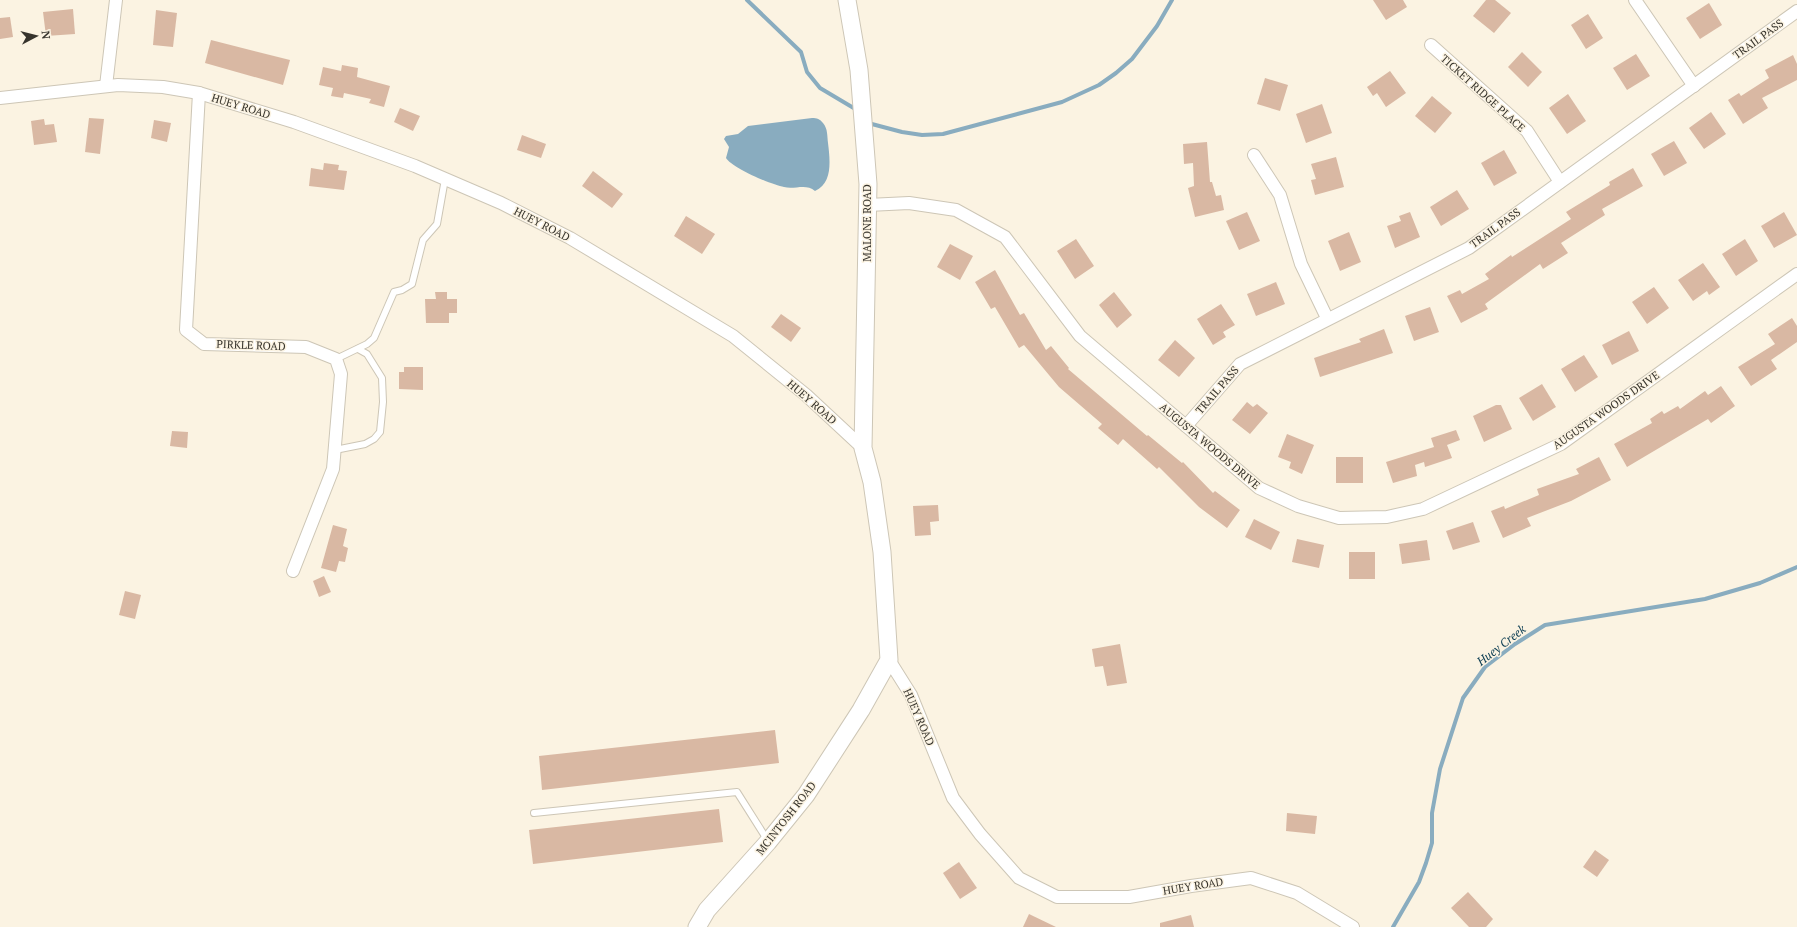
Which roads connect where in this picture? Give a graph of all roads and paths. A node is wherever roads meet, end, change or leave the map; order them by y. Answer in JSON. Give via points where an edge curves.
{"nodes":[{"id":1,"x":116,"y":0,"type":"edge"},
{"id":2,"x":847,"y":0,"type":"edge"},
{"id":3,"x":1635,"y":0,"type":"edge"},
{"id":4,"x":1797,"y":11,"type":"edge"},
{"id":5,"x":1431,"y":45,"type":"dead end"},
{"id":6,"x":106,"y":86,"type":"junction"},
{"id":7,"x":1694,"y":86,"type":"junction"},
{"id":8,"x":199,"y":92,"type":"junction"},
{"id":9,"x":0,"y":98,"type":"edge"},
{"id":10,"x":1254,"y":155,"type":"dead end"},
{"id":11,"x":445,"y":179,"type":"junction"},
{"id":12,"x":1560,"y":182,"type":"junction"},
{"id":13,"x":868,"y":205,"type":"junction"},
{"id":14,"x":1797,"y":274,"type":"edge"},
{"id":15,"x":1327,"y":318,"type":"junction"},
{"id":16,"x":358,"y":349,"type":"junction"},
{"id":17,"x":336,"y":359,"type":"junction"},
{"id":18,"x":1186,"y":426,"type":"junction"},
{"id":19,"x":863,"y":448,"type":"junction"},
{"id":20,"x":335,"y":450,"type":"junction"},
{"id":21,"x":293,"y":571,"type":"dead end"},
{"id":22,"x":889,"y":660,"type":"junction"},
{"id":23,"x":534,"y":813,"type":"dead end"},
{"id":24,"x":768,"y":842,"type":"junction"},
{"id":25,"x":698,"y":927,"type":"edge"},
{"id":26,"x":1353,"y":927,"type":"edge"}],
"edges":[{"from":1,"to":6,"type":"street"},
{"from":2,"to":13,"type":"street","name":"MALONE ROAD","via":[[859,70]]},
{"from":3,"to":7,"type":"street"},
{"from":4,"to":7,"type":"street","name":"TRAIL PASS"},
{"from":5,"to":12,"type":"street","name":"TICKET RIDGE PLACE","via":[[1527,131]]},
{"from":6,"to":8,"type":"street","name":"HUEY ROAD","via":[[163,87]]},
{"from":6,"to":9,"type":"street","name":"HUEY ROAD"},
{"from":7,"to":12,"type":"street","name":"TRAIL PASS"},
{"from":8,"to":11,"type":"street","name":"HUEY ROAD","via":[[294,122]]},
{"from":8,"to":17,"type":"street","name":"PIRKLE ROAD","via":[[186,330],[204,344],[306,347]]},
{"from":10,"to":15,"type":"street","via":[[1280,195],[1301,264]]},
{"from":11,"to":16,"type":"lane","via":[[437,224],[423,240],[412,284],[394,292],[374,338]]},
{"from":11,"to":19,"type":"street","name":"HUEY ROAD","via":[[501,203],[570,238],[733,336],[806,395]]},
{"from":12,"to":15,"type":"street","name":"TRAIL PASS","via":[[1469,248]]},
{"from":13,"to":18,"type":"street","name":"AUGUSTA WOODS DRIVE","via":[[909,203],[956,210],[1006,237],[1080,336]]},
{"from":13,"to":19,"type":"street","name":"MALONE ROAD"},
{"from":14,"to":18,"type":"street","name":"AUGUSTA WOODS DRIVE","via":[[1561,444],[1424,509],[1387,517],[1339,518],[1298,506],[1259,488]]},
{"from":15,"to":18,"type":"street","name":"TRAIL PASS","via":[[1240,364]]},
{"from":16,"to":17,"type":"lane"},
{"from":16,"to":20,"type":"lane","via":[[367,354],[382,378],[384,402],[380,432],[365,444]]},
{"from":17,"to":20,"type":"street","via":[[341,374]]},
{"from":19,"to":22,"type":"street","name":"HUEY ROAD","via":[[872,482],[882,552]]},
{"from":20,"to":21,"type":"street","via":[[333,469]]},
{"from":22,"to":24,"type":"street","name":"MCINTOSH ROAD","via":[[861,710],[806,795]]},
{"from":22,"to":26,"type":"street","name":"HUEY ROAD","via":[[911,695],[953,798],[980,834],[1019,878],[1057,897],[1129,897],[1251,878],[1297,893]]},
{"from":23,"to":24,"type":"lane","via":[[737,792]]},
{"from":24,"to":25,"type":"street","name":"MCINTOSH ROAD","via":[[707,910]]}]}
